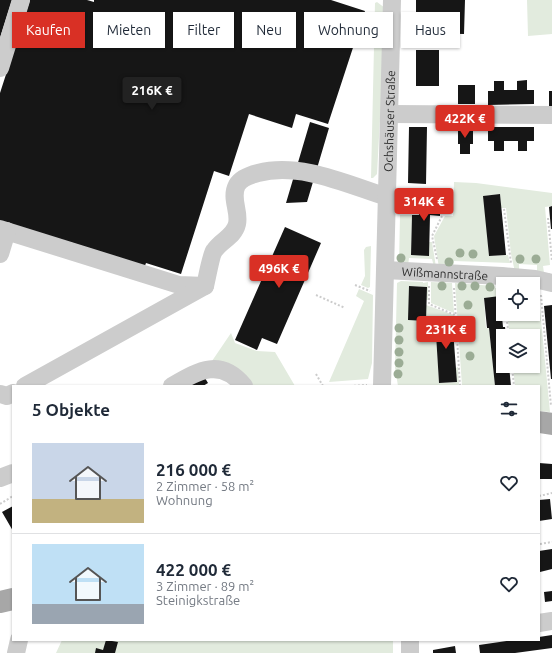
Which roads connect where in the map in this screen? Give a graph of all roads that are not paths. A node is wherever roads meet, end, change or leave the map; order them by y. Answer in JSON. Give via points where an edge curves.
{"nodes":[{"id":1,"x":22,"y":0,"type":"edge"},
{"id":2,"x":389,"y":1,"type":"edge"},
{"id":3,"x":0,"y":68,"type":"edge"},
{"id":4,"x":390,"y":114,"type":"junction"},
{"id":5,"x":552,"y":116,"type":"edge"},
{"id":6,"x":387,"y":197,"type":"junction"},
{"id":7,"x":3,"y":230,"type":"edge"},
{"id":8,"x":0,"y":254,"type":"edge"},
{"id":9,"x":385,"y":270,"type":"junction"},
{"id":10,"x":547,"y":282,"type":"edge"},
{"id":11,"x":205,"y":286,"type":"junction"},
{"id":12,"x":27,"y":385,"type":"edge"},
{"id":13,"x":174,"y":385,"type":"edge"},
{"id":14,"x":243,"y":385,"type":"edge"},
{"id":15,"x":382,"y":385,"type":"edge"},
{"id":16,"x":0,"y":394,"type":"edge"},
{"id":17,"x":12,"y":394,"type":"edge"},
{"id":18,"x":540,"y":422,"type":"edge"},
{"id":19,"x":552,"y":424,"type":"edge"},
{"id":20,"x":12,"y":473,"type":"edge"},
{"id":21,"x":0,"y":478,"type":"edge"},
{"id":22,"x":12,"y":599,"type":"edge"},
{"id":23,"x":0,"y":602,"type":"edge"},
{"id":24,"x":552,"y":621,"type":"edge"},
{"id":25,"x":540,"y":623,"type":"edge"},
{"id":26,"x":19,"y":641,"type":"edge"},
{"id":27,"x":410,"y":641,"type":"edge"},
{"id":28,"x":16,"y":653,"type":"edge"},
{"id":29,"x":410,"y":653,"type":"edge"}],
"edges":[{"from":1,"to":3,"type":"street"},
{"from":2,"to":4,"type":"street","name":"Ochshäuser Straße"},
{"from":4,"to":5,"type":"street"},
{"from":4,"to":6,"type":"street","name":"Ochshäuser Straße"},
{"from":6,"to":9,"type":"street","name":"Ochshäuser Straße"},
{"from":6,"to":11,"type":"street","via":[[317,175],[280,169],[249,175],[238,184],[234,196],[237,223],[231,236],[212,252]]},
{"from":7,"to":8,"type":"street"},
{"from":7,"to":11,"type":"street","via":[[179,285]]},
{"from":9,"to":10,"type":"street","name":"Wißmannstraße","via":[[440,272]]},
{"from":9,"to":15,"type":"street","name":"Ochshäuser Straße"},
{"from":11,"to":12,"type":"street"},
{"from":13,"to":14,"type":"street","via":[[199,370],[211,368],[227,372]]},
{"from":16,"to":17,"type":"street","via":[[7,396]]},
{"from":18,"to":19,"type":"main road"},
{"from":20,"to":21,"type":"street"},
{"from":22,"to":23,"type":"main road"},
{"from":24,"to":25,"type":"street"},
{"from":26,"to":28,"type":"street"},
{"from":27,"to":29,"type":"street"}]}
